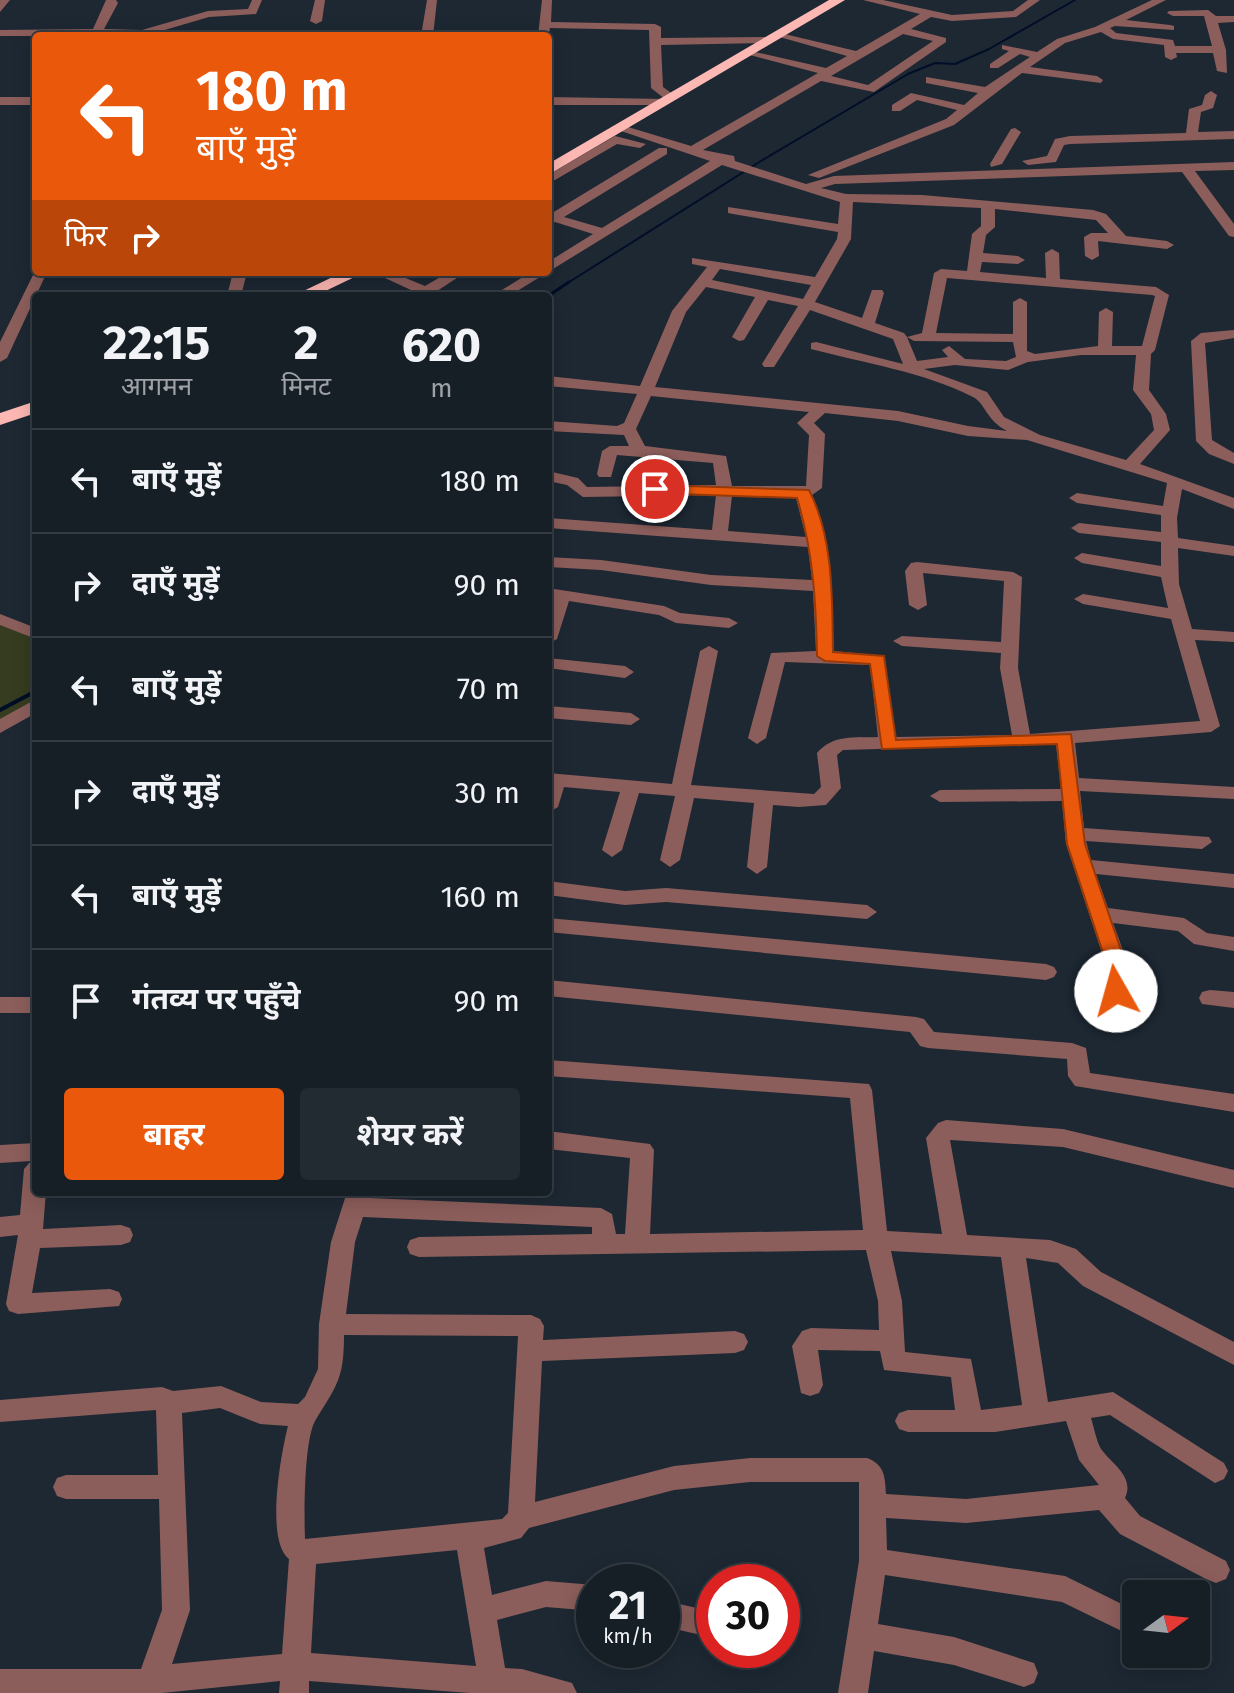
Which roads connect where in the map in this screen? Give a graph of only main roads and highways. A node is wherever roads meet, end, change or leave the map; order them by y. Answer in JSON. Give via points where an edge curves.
{"nodes":[{"id":1,"x":838,"y":0,"type":"edge"},
{"id":2,"x":554,"y":171,"type":"edge"},
{"id":3,"x":348,"y":276,"type":"edge"},
{"id":4,"x":310,"y":292,"type":"edge"},
{"id":5,"x":32,"y":411,"type":"edge"},
{"id":6,"x":0,"y":421,"type":"edge"}],
"edges":[{"from":1,"to":2,"type":"highway"},
{"from":3,"to":4,"type":"highway"},
{"from":5,"to":6,"type":"highway"}]}
